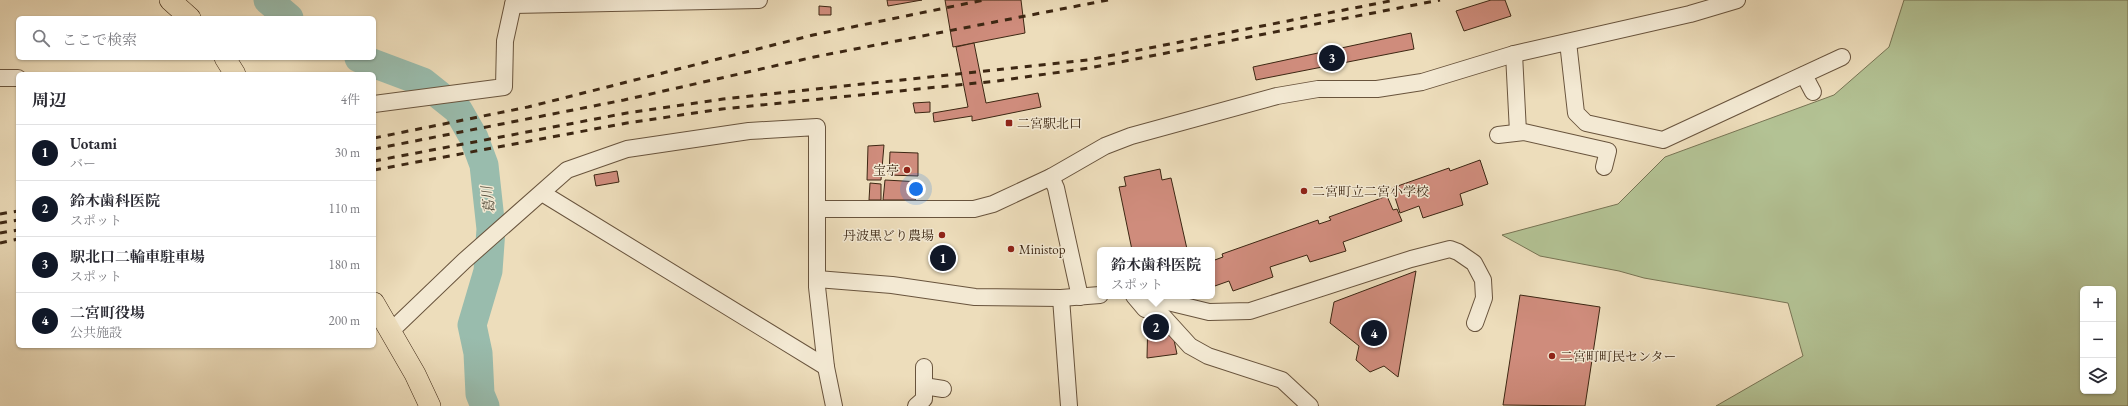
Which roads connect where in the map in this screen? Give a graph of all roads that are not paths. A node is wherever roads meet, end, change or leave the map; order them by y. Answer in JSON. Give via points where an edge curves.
{"nodes":[{"id":1,"x":170,"y":0,"type":"edge"},
{"id":2,"x":759,"y":0,"type":"edge"},
{"id":3,"x":1737,"y":0,"type":"edge"},
{"id":4,"x":514,"y":2,"type":"edge"},
{"id":5,"x":188,"y":16,"type":"edge"},
{"id":6,"x":1568,"y":42,"type":"junction"},
{"id":7,"x":1514,"y":54,"type":"junction"},
{"id":8,"x":1842,"y":57,"type":"dead end"},
{"id":9,"x":226,"y":60,"type":"edge"},
{"id":10,"x":234,"y":72,"type":"edge"},
{"id":11,"x":1804,"y":75,"type":"junction"},
{"id":12,"x":0,"y":78,"type":"edge"},
{"id":13,"x":16,"y":78,"type":"edge"},
{"id":14,"x":1813,"y":92,"type":"dead end"},
{"id":15,"x":376,"y":104,"type":"edge"},
{"id":16,"x":1518,"y":132,"type":"junction"},
{"id":17,"x":1498,"y":135,"type":"dead end"},
{"id":18,"x":1604,"y":167,"type":"dead end"},
{"id":19,"x":1051,"y":177,"type":"junction"},
{"id":20,"x":539,"y":196,"type":"junction"},
{"id":21,"x":817,"y":209,"type":"junction"},
{"id":22,"x":817,"y":279,"type":"junction"},
{"id":23,"x":1097,"y":295,"type":"edge"},
{"id":24,"x":1080,"y":297,"type":"junction"},
{"id":25,"x":1061,"y":298,"type":"junction"},
{"id":26,"x":1137,"y":299,"type":"edge"},
{"id":27,"x":1156,"y":299,"type":"edge"},
{"id":28,"x":376,"y":306,"type":"edge"},
{"id":29,"x":1475,"y":323,"type":"dead end"},
{"id":30,"x":391,"y":331,"type":"junction"},
{"id":31,"x":826,"y":367,"type":"junction"},
{"id":32,"x":924,"y":367,"type":"dead end"},
{"id":33,"x":924,"y":386,"type":"junction"},
{"id":34,"x":943,"y":389,"type":"dead end"},
{"id":35,"x":430,"y":406,"type":"edge"},
{"id":36,"x":837,"y":406,"type":"edge"},
{"id":37,"x":916,"y":406,"type":"edge"},
{"id":38,"x":1069,"y":406,"type":"edge"},
{"id":39,"x":1310,"y":406,"type":"edge"}],
"edges":[{"from":1,"to":5,"type":"main road"},
{"from":2,"to":4,"type":"street"},
{"from":3,"to":6,"type":"street","via":[[1690,14]]},
{"from":4,"to":15,"type":"street","via":[[506,41],[504,87]]},
{"from":6,"to":7,"type":"street"},
{"from":6,"to":11,"type":"street","via":[[1576,113],[1586,123],[1663,140]]},
{"from":7,"to":16,"type":"street"},
{"from":7,"to":19,"type":"street","via":[[1422,82],[1378,89],[1318,89],[1277,96],[1131,136],[1105,146]]},
{"from":8,"to":11,"type":"street"},
{"from":9,"to":10,"type":"main road"},
{"from":11,"to":14,"type":"street"},
{"from":12,"to":13,"type":"street"},
{"from":16,"to":17,"type":"street"},
{"from":16,"to":18,"type":"street","via":[[1608,151]]},
{"from":19,"to":21,"type":"street","via":[[993,204],[974,209]]},
{"from":19,"to":24,"type":"street","via":[[1056,188]]},
{"from":20,"to":21,"type":"street","via":[[567,170],[627,149],[749,131],[818,127]]},
{"from":20,"to":30,"type":"street","via":[[464,261]]},
{"from":20,"to":31,"type":"street"},
{"from":21,"to":22,"type":"street"},
{"from":22,"to":25,"type":"street","via":[[892,285],[975,297]]},
{"from":22,"to":31,"type":"street"},
{"from":23,"to":24,"type":"street"},
{"from":24,"to":25,"type":"street"},
{"from":25,"to":38,"type":"street"},
{"from":26,"to":39,"type":"street","via":[[1145,308],[1160,313],[1190,346],[1208,356],[1282,380]]},
{"from":27,"to":29,"type":"street","via":[[1210,312],[1250,311],[1450,249],[1474,263],[1483,280],[1484,298]]},
{"from":28,"to":30,"type":"main road"},
{"from":30,"to":35,"type":"main road"},
{"from":31,"to":36,"type":"street"},
{"from":32,"to":33,"type":"street"},
{"from":33,"to":34,"type":"street"},
{"from":33,"to":37,"type":"street","via":[[924,398]]}]}
